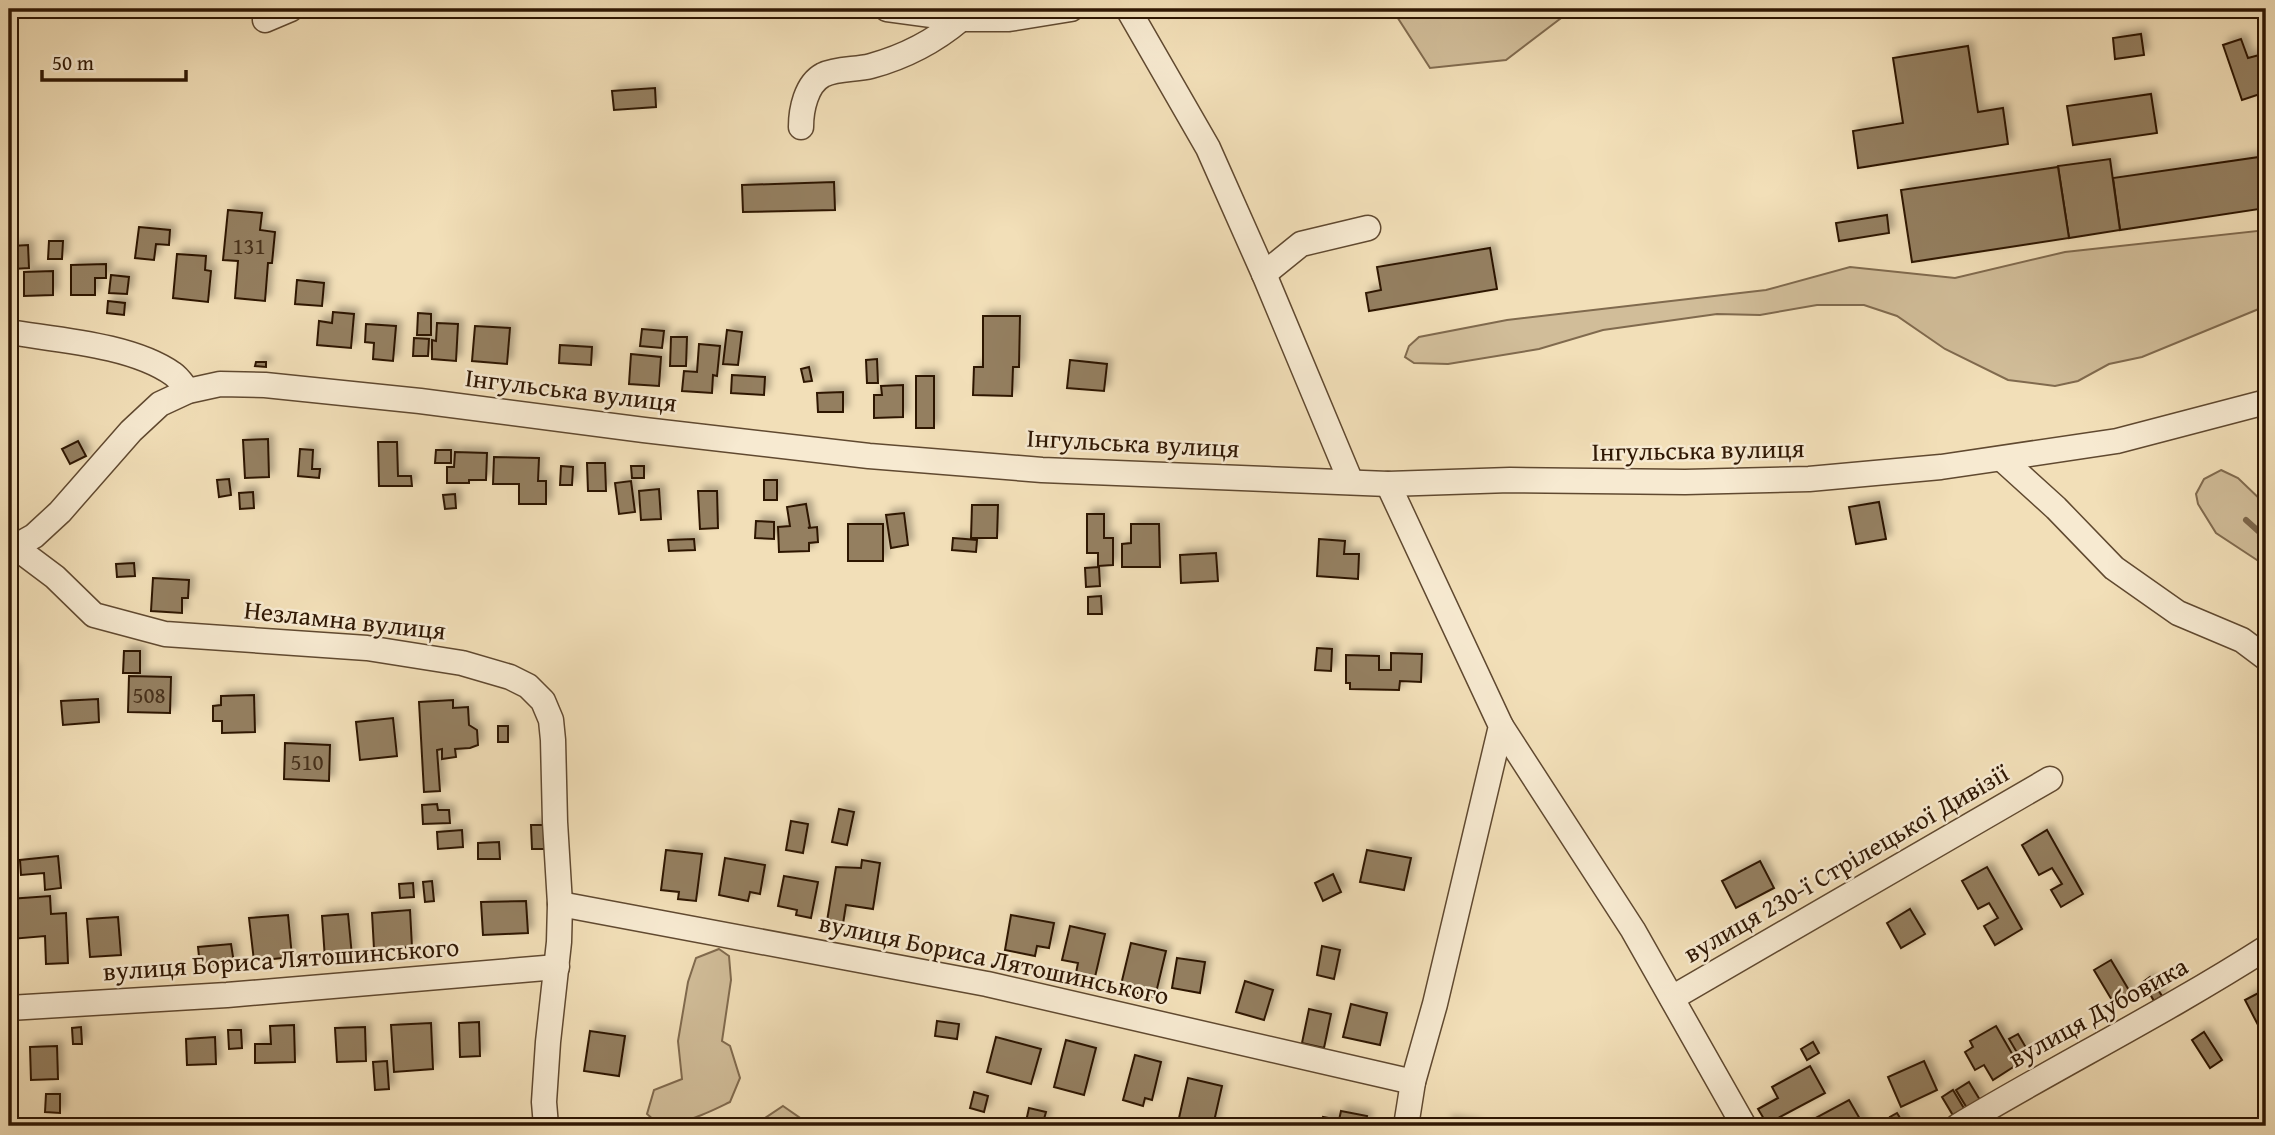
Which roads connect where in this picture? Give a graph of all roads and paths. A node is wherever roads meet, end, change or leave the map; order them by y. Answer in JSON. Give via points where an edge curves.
{"nodes":[{"id":1,"x":291,"y":9,"type":"edge"},
{"id":2,"x":887,"y":9,"type":"edge"},
{"id":3,"x":1071,"y":9,"type":"edge"},
{"id":4,"x":1128,"y":9,"type":"edge"},
{"id":5,"x":961,"y":19,"type":"junction"},
{"id":6,"x":265,"y":20,"type":"dead end"},
{"id":7,"x":801,"y":127,"type":"dead end"},
{"id":8,"x":1368,"y":228,"type":"dead end"},
{"id":9,"x":1264,"y":274,"type":"junction"},
{"id":10,"x":9,"y":332,"type":"edge"},
{"id":11,"x":188,"y":391,"type":"junction"},
{"id":12,"x":2266,"y":402,"type":"edge"},
{"id":13,"x":2002,"y":459,"type":"junction"},
{"id":14,"x":1351,"y":482,"type":"junction"},
{"id":15,"x":1388,"y":484,"type":"junction"},
{"id":16,"x":12,"y":548,"type":"edge"},
{"id":17,"x":2266,"y":658,"type":"edge"},
{"id":18,"x":1501,"y":726,"type":"junction"},
{"id":19,"x":2050,"y":779,"type":"dead end"},
{"id":20,"x":560,"y":905,"type":"junction"},
{"id":21,"x":2266,"y":948,"type":"edge"},
{"id":22,"x":557,"y":967,"type":"junction"},
{"id":23,"x":1672,"y":998,"type":"junction"},
{"id":24,"x":9,"y":1008,"type":"edge"},
{"id":25,"x":1413,"y":1082,"type":"junction"},
{"id":26,"x":546,"y":1126,"type":"edge"},
{"id":27,"x":1406,"y":1126,"type":"edge"},
{"id":28,"x":1744,"y":1126,"type":"edge"},
{"id":29,"x":1958,"y":1126,"type":"edge"}],
"edges":[{"from":1,"to":6,"type":"street"},
{"from":2,"to":5,"type":"street"},
{"from":3,"to":5,"type":"street","via":[[1009,19]]},
{"from":4,"to":9,"type":"street","via":[[1208,148]]},
{"from":5,"to":7,"type":"street","via":[[914,51],[871,66],[823,75],[811,86],[801,112]]},
{"from":8,"to":9,"type":"street","via":[[1301,244]]},
{"from":9,"to":14,"type":"street"},
{"from":10,"to":11,"type":"street","via":[[113,349],[174,375]]},
{"from":11,"to":14,"type":"street","name":"Інгульська вулиця","via":[[220,384],[265,385],[869,456],[1042,470]]},
{"from":11,"to":16,"type":"street","name":"Незламна вулиця","via":[[160,404],[60,512],[34,536]]},
{"from":12,"to":13,"type":"street","name":"Інгульська вулиця","via":[[2118,441]]},
{"from":13,"to":15,"type":"street","name":"Інгульська вулиця","via":[[1810,479]]},
{"from":13,"to":17,"type":"street","via":[[2114,568],[2178,613],[2242,640]]},
{"from":14,"to":15,"type":"street","name":"Інгульська вулиця"},
{"from":15,"to":18,"type":"street"},
{"from":16,"to":20,"type":"street","name":"Незламна вулиця","via":[[55,577],[94,615],[165,634],[367,648],[449,661],[528,686],[543,701],[551,720]]},
{"from":18,"to":23,"type":"street"},
{"from":18,"to":25,"type":"street"},
{"from":19,"to":23,"type":"street","name":"вулиця 230-ї Стрілецької Дивізії"},
{"from":20,"to":22,"type":"street","name":"Незламна вулиця"},
{"from":20,"to":25,"type":"street","name":"вулиця Бориса Лятошинського","via":[[987,984]]},
{"from":21,"to":29,"type":"street","name":"вулиця Дубовика"},
{"from":22,"to":24,"type":"street","name":"вулиця Бориса Лятошинського"},
{"from":22,"to":26,"type":"street","name":"Незламна вулиця","via":[[547,1054]]},
{"from":23,"to":28,"type":"street"},
{"from":25,"to":27,"type":"street"}]}
